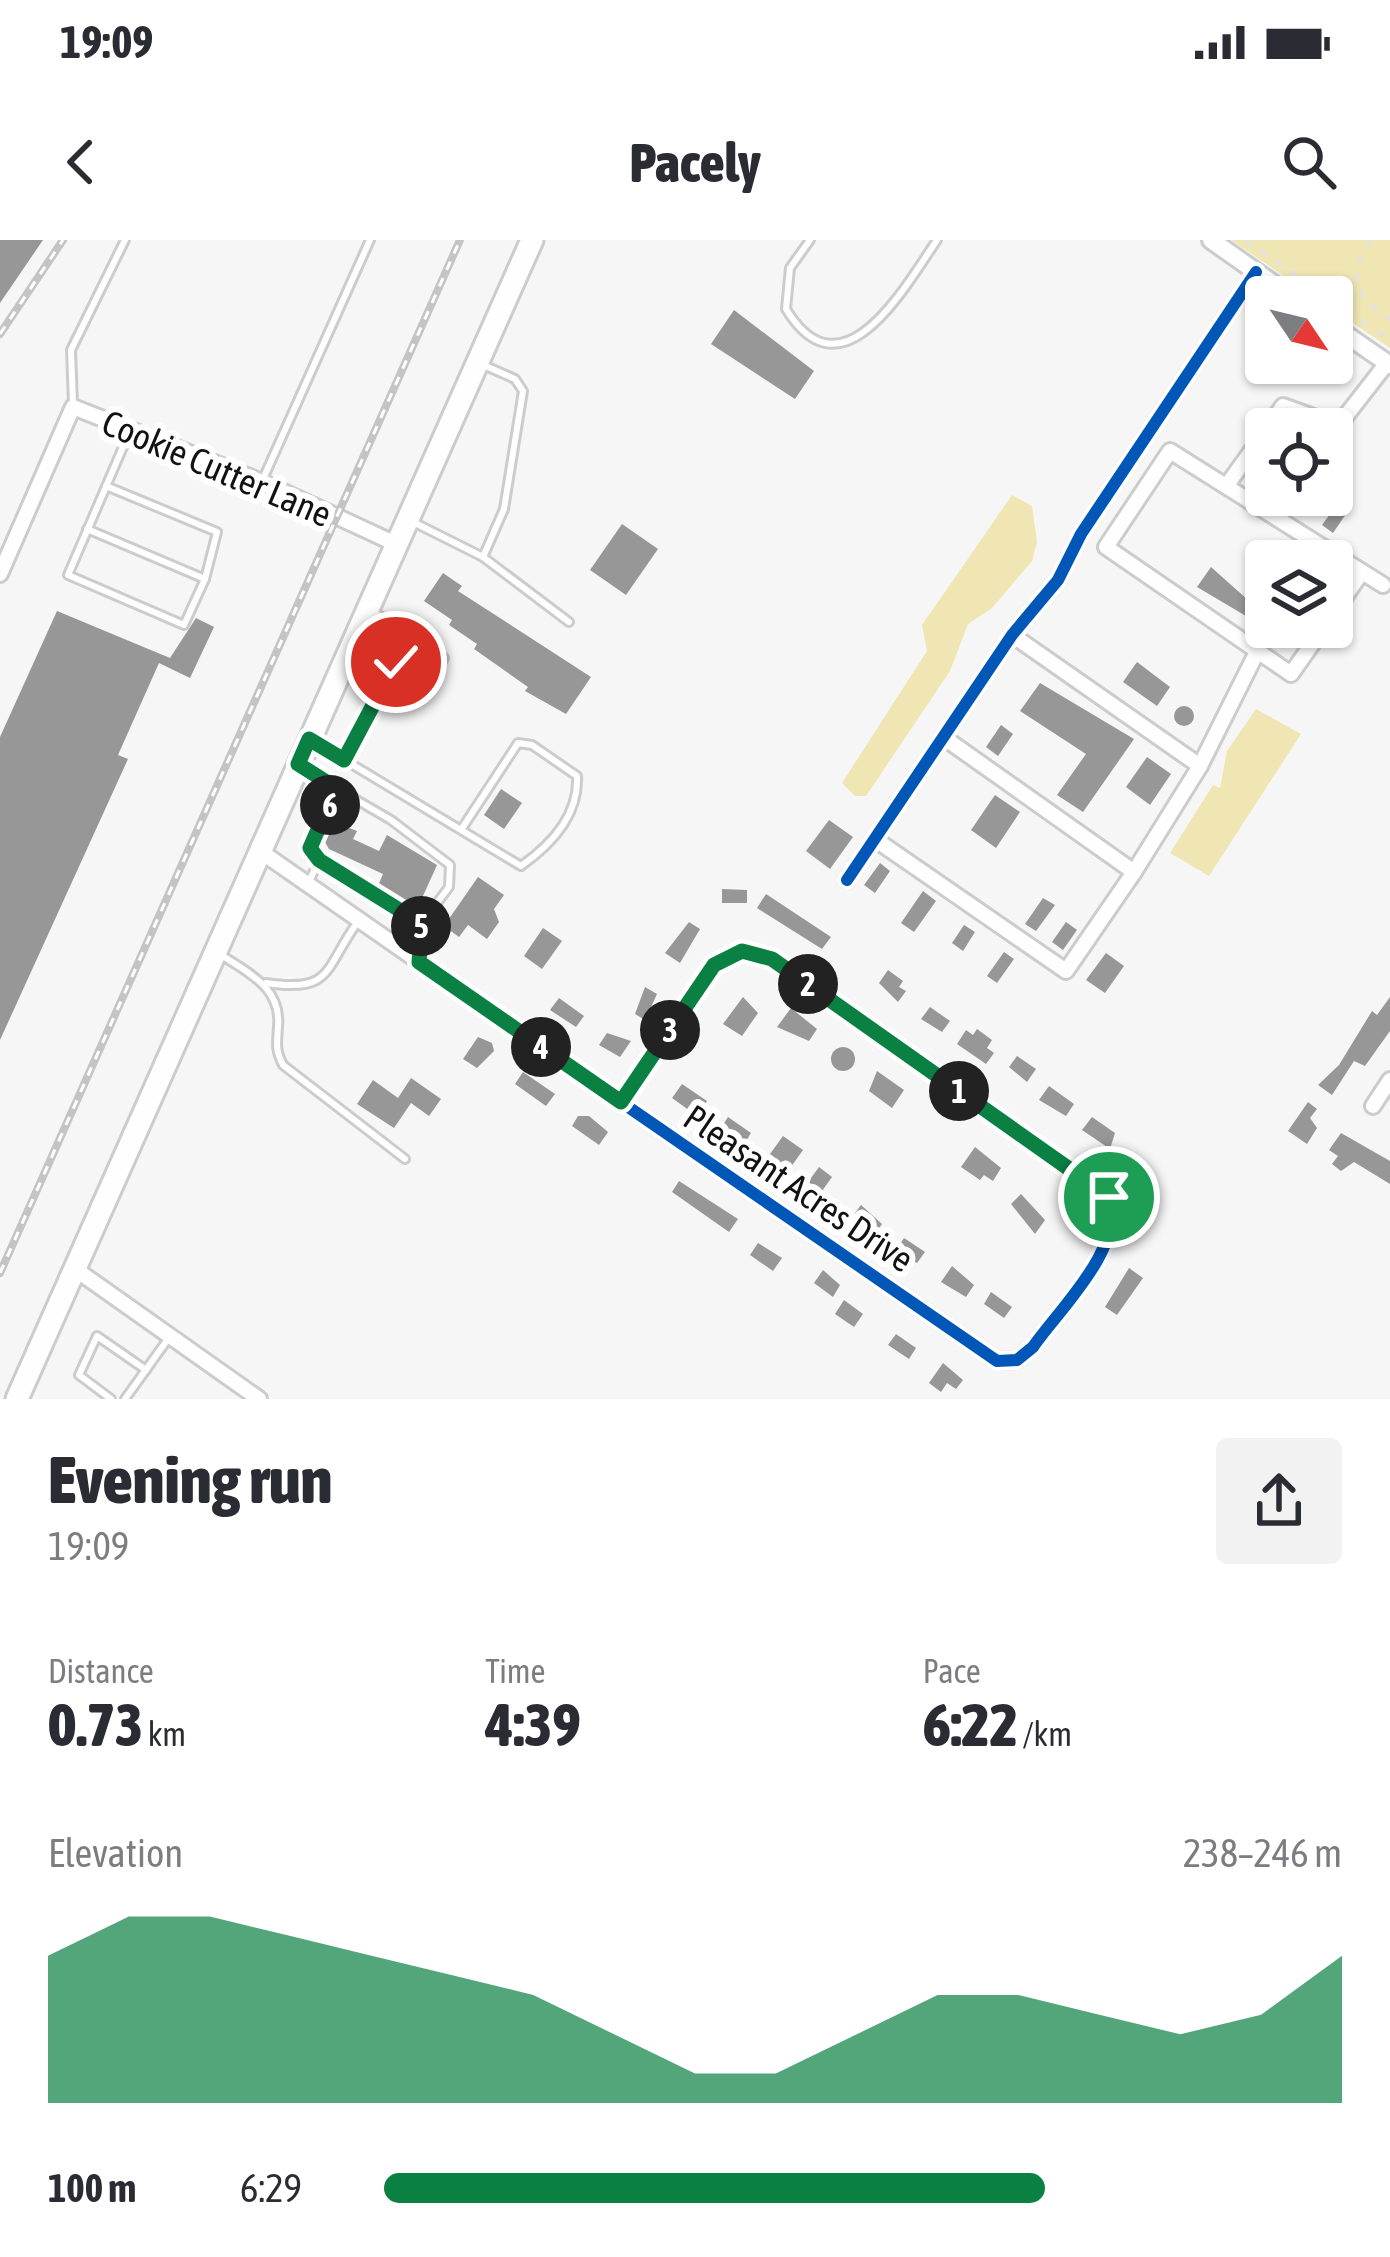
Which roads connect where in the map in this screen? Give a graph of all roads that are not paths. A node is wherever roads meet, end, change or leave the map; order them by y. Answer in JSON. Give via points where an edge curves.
{"nodes":[{"id":1,"x":125,"y":240,"type":"edge"},
{"id":2,"x":370,"y":240,"type":"edge"},
{"id":3,"x":532,"y":240,"type":"edge"},
{"id":4,"x":810,"y":240,"type":"edge"},
{"id":5,"x":937,"y":240,"type":"edge"},
{"id":6,"x":1210,"y":240,"type":"edge"},
{"id":7,"x":1256,"y":272,"type":"junction"},
{"id":8,"x":1262,"y":276,"type":"edge"},
{"id":9,"x":1353,"y":340,"type":"edge"},
{"id":10,"x":477,"y":363,"type":"junction"},
{"id":11,"x":1388,"y":364,"type":"edge"},
{"id":12,"x":73,"y":407,"type":"junction"},
{"id":13,"x":1353,"y":408,"type":"edge"},
{"id":14,"x":131,"y":430,"type":"junction"},
{"id":15,"x":1146,"y":436,"type":"junction"},
{"id":16,"x":1169,"y":451,"type":"junction"},
{"id":17,"x":1245,"y":461,"type":"edge"},
{"id":18,"x":262,"y":482,"type":"junction"},
{"id":19,"x":1228,"y":485,"type":"junction"},
{"id":20,"x":106,"y":486,"type":"junction"},
{"id":21,"x":408,"y":519,"type":"junction"},
{"id":22,"x":87,"y":529,"type":"junction"},
{"id":23,"x":1081,"y":534,"type":"junction"},
{"id":24,"x":396,"y":544,"type":"junction"},
{"id":25,"x":1106,"y":548,"type":"junction"},
{"id":26,"x":483,"y":557,"type":"junction"},
{"id":27,"x":1362,"y":572,"type":"junction"},
{"id":28,"x":0,"y":574,"type":"edge"},
{"id":29,"x":205,"y":579,"type":"junction"},
{"id":30,"x":1353,"y":585,"type":"edge"},
{"id":31,"x":1383,"y":585,"type":"dead end"},
{"id":32,"x":368,"y":608,"type":"junction"},
{"id":33,"x":569,"y":622,"type":"dead end"},
{"id":34,"x":1012,"y":635,"type":"junction"},
{"id":35,"x":1309,"y":648,"type":"edge"},
{"id":36,"x":1258,"y":650,"type":"junction"},
{"id":37,"x":943,"y":737,"type":"junction"},
{"id":38,"x":309,"y":739,"type":"junction"},
{"id":39,"x":344,"y":760,"type":"junction"},
{"id":40,"x":298,"y":764,"type":"junction"},
{"id":41,"x":1200,"y":766,"type":"junction"},
{"id":42,"x":336,"y":788,"type":"junction"},
{"id":43,"x":461,"y":830,"type":"junction"},
{"id":44,"x":876,"y":840,"type":"junction"},
{"id":45,"x":260,"y":851,"type":"junction"},
{"id":46,"x":319,"y":860,"type":"junction"},
{"id":47,"x":1134,"y":872,"type":"junction"},
{"id":48,"x":847,"y":880,"type":"dead end"},
{"id":49,"x":308,"y":884,"type":"junction"},
{"id":50,"x":358,"y":920,"type":"junction"},
{"id":51,"x":422,"y":924,"type":"junction"},
{"id":52,"x":215,"y":951,"type":"junction"},
{"id":53,"x":419,"y":962,"type":"junction"},
{"id":54,"x":265,"y":983,"type":"junction"},
{"id":55,"x":1390,"y":1080,"type":"edge"},
{"id":56,"x":621,"y":1102,"type":"junction"},
{"id":57,"x":1373,"y":1106,"type":"dead end"},
{"id":58,"x":406,"y":1159,"type":"dead end"},
{"id":59,"x":75,"y":1269,"type":"junction"},
{"id":60,"x":170,"y":1336,"type":"junction"},
{"id":61,"x":146,"y":1370,"type":"junction"},
{"id":62,"x":17,"y":1399,"type":"edge"},
{"id":63,"x":111,"y":1399,"type":"edge"},
{"id":64,"x":125,"y":1399,"type":"edge"},
{"id":65,"x":259,"y":1399,"type":"edge"}],
"edges":[{"from":1,"to":12,"type":"lane","via":[[71,350]]},
{"from":2,"to":18,"type":"lane"},
{"from":3,"to":10,"type":"main road"},
{"from":4,"to":5,"type":"lane","via":[[790,268],[786,310],[824,344],[840,345],[891,308]]},
{"from":6,"to":7,"type":"street"},
{"from":7,"to":8,"type":"street"},
{"from":7,"to":15,"type":"street"},
{"from":9,"to":11,"type":"street"},
{"from":10,"to":21,"type":"main road"},
{"from":10,"to":26,"type":"lane","via":[[524,392],[504,509]]},
{"from":11,"to":13,"type":"street"},
{"from":12,"to":14,"type":"street","name":"Cookie Cutter Lane"},
{"from":12,"to":28,"type":"street","name":"Cookie Cutter Lane"},
{"from":14,"to":18,"type":"street","name":"Cookie Cutter Lane"},
{"from":14,"to":20,"type":"lane"},
{"from":15,"to":16,"type":"street"},
{"from":15,"to":23,"type":"street"},
{"from":16,"to":19,"type":"street"},
{"from":16,"to":25,"type":"street"},
{"from":17,"to":19,"type":"street"},
{"from":18,"to":24,"type":"street","name":"Cookie Cutter Lane"},
{"from":19,"to":27,"type":"street"},
{"from":20,"to":22,"type":"lane"},
{"from":20,"to":29,"type":"lane","via":[[217,532]]},
{"from":21,"to":24,"type":"main road"},
{"from":21,"to":26,"type":"lane"},
{"from":22,"to":29,"type":"lane"},
{"from":22,"to":29,"type":"lane","via":[[68,574],[184,625]]},
{"from":23,"to":25,"type":"street"},
{"from":23,"to":34,"type":"street","via":[[1058,580]]},
{"from":24,"to":32,"type":"main road"},
{"from":25,"to":36,"type":"street"},
{"from":26,"to":33,"type":"lane"},
{"from":27,"to":30,"type":"street"},
{"from":27,"to":31,"type":"street"},
{"from":32,"to":38,"type":"main road"},
{"from":32,"to":39,"type":"lane","via":[[444,658],[431,682],[396,662]]},
{"from":34,"to":37,"type":"street"},
{"from":34,"to":41,"type":"street"},
{"from":35,"to":36,"type":"street","via":[[1291,674]]},
{"from":36,"to":41,"type":"street"},
{"from":37,"to":44,"type":"street"},
{"from":37,"to":47,"type":"street"},
{"from":38,"to":39,"type":"lane"},
{"from":38,"to":40,"type":"main road"},
{"from":39,"to":43,"type":"lane"},
{"from":40,"to":42,"type":"lane"},
{"from":40,"to":45,"type":"main road"},
{"from":41,"to":47,"type":"street"},
{"from":42,"to":46,"type":"lane","via":[[310,848]]},
{"from":42,"to":51,"type":"lane","via":[[450,865],[449,887]]},
{"from":43,"to":43,"type":"lane","via":[[521,866],[545,850],[571,812],[578,776],[518,743]]},
{"from":44,"to":47,"type":"street","via":[[1066,971]]},
{"from":44,"to":48,"type":"street"},
{"from":45,"to":49,"type":"street","name":"Pleasant Acres Drive"},
{"from":45,"to":52,"type":"main road"},
{"from":46,"to":49,"type":"lane"},
{"from":46,"to":51,"type":"lane"},
{"from":49,"to":50,"type":"street","name":"Pleasant Acres Drive"},
{"from":50,"to":53,"type":"street","name":"Pleasant Acres Drive"},
{"from":50,"to":54,"type":"lane","via":[[322,979]]},
{"from":51,"to":53,"type":"lane"},
{"from":52,"to":54,"type":"lane"},
{"from":52,"to":59,"type":"main road"},
{"from":53,"to":56,"type":"street","name":"Pleasant Acres Drive"},
{"from":54,"to":58,"type":"lane","via":[[278,1004],[275,1049],[284,1065]]},
{"from":55,"to":57,"type":"street"},
{"from":56,"to":56,"type":"street","name":"Pleasant Acres Drive","via":[[714,965],[742,951],[772,959],[1109,1197],[1115,1216],[1106,1244],[1034,1347],[1017,1360],[997,1361]]},
{"from":59,"to":60,"type":"street"},
{"from":59,"to":62,"type":"main road"},
{"from":60,"to":61,"type":"lane"},
{"from":60,"to":65,"type":"street"},
{"from":61,"to":63,"type":"lane","via":[[97,1336],[80,1375]]},
{"from":61,"to":64,"type":"lane"}]}
